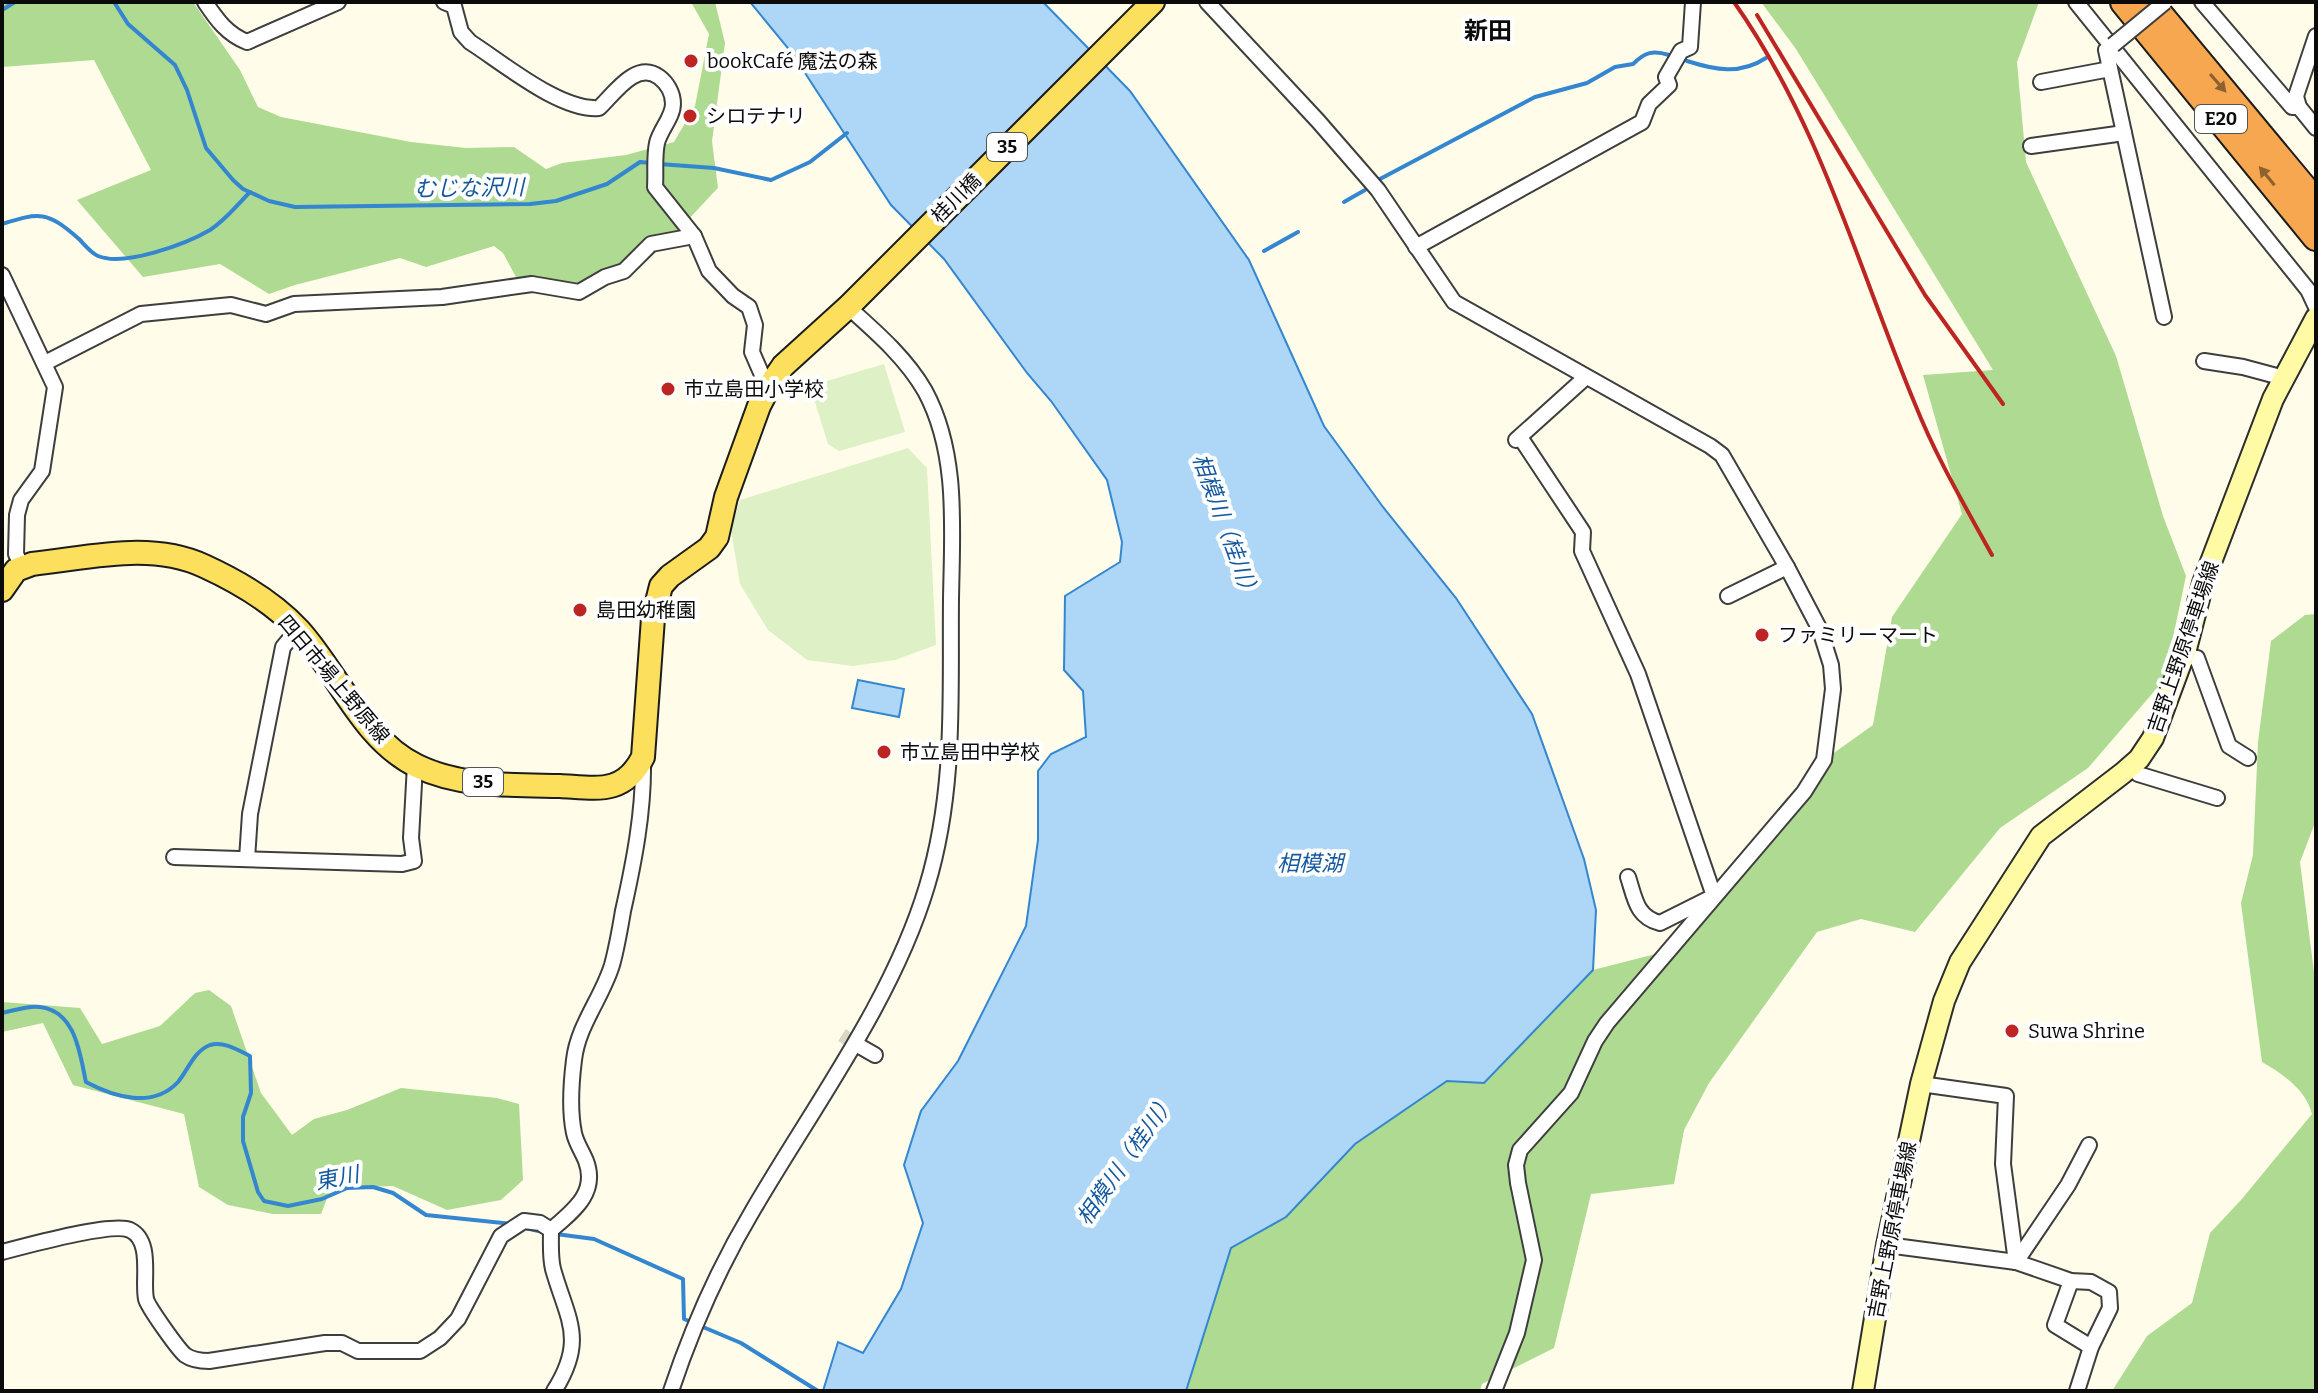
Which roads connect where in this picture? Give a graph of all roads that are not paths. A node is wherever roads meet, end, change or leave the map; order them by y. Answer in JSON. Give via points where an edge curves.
{"nodes":[{"id":1,"x":205,"y":2,"type":"edge"},
{"id":2,"x":338,"y":2,"type":"edge"},
{"id":3,"x":444,"y":2,"type":"edge"},
{"id":4,"x":1207,"y":2,"type":"edge"},
{"id":5,"x":1693,"y":2,"type":"edge"},
{"id":6,"x":2076,"y":2,"type":"edge"},
{"id":7,"x":2124,"y":2,"type":"edge"},
{"id":8,"x":2151,"y":2,"type":"edge"},
{"id":9,"x":2165,"y":2,"type":"edge"},
{"id":10,"x":2202,"y":2,"type":"edge"},
{"id":11,"x":1147,"y":8,"type":"edge"},
{"id":12,"x":2316,"y":36,"type":"edge"},
{"id":13,"x":2113,"y":45,"type":"junction"},
{"id":14,"x":2110,"y":69,"type":"junction"},
{"id":15,"x":2041,"y":82,"type":"dead end"},
{"id":16,"x":2299,"y":107,"type":"junction"},
{"id":17,"x":2316,"y":128,"type":"edge"},
{"id":18,"x":2124,"y":133,"type":"junction"},
{"id":19,"x":2031,"y":146,"type":"dead end"},
{"id":20,"x":2316,"y":203,"type":"edge"},
{"id":21,"x":694,"y":236,"type":"junction"},
{"id":22,"x":2316,"y":237,"type":"edge"},
{"id":23,"x":1416,"y":247,"type":"junction"},
{"id":24,"x":2,"y":275,"type":"edge"},
{"id":25,"x":848,"y":307,"type":"junction"},
{"id":26,"x":2316,"y":307,"type":"edge"},
{"id":27,"x":2164,"y":317,"type":"dead end"},
{"id":28,"x":2316,"y":318,"type":"edge"},
{"id":29,"x":2204,"y":361,"type":"dead end"},
{"id":30,"x":45,"y":363,"type":"junction"},
{"id":31,"x":1586,"y":377,"type":"junction"},
{"id":32,"x":2284,"y":378,"type":"junction"},
{"id":33,"x":770,"y":385,"type":"junction"},
{"id":34,"x":22,"y":567,"type":"junction"},
{"id":35,"x":1787,"y":567,"type":"junction"},
{"id":36,"x":2,"y":590,"type":"edge"},
{"id":37,"x":1728,"y":596,"type":"dead end"},
{"id":38,"x":298,"y":629,"type":"junction"},
{"id":39,"x":2183,"y":656,"type":"junction"},
{"id":40,"x":643,"y":757,"type":"junction"},
{"id":41,"x":2248,"y":758,"type":"dead end"},
{"id":42,"x":415,"y":765,"type":"junction"},
{"id":43,"x":2132,"y":765,"type":"junction"},
{"id":44,"x":2217,"y":798,"type":"dead end"},
{"id":45,"x":174,"y":857,"type":"dead end"},
{"id":46,"x":247,"y":859,"type":"junction"},
{"id":47,"x":1628,"y":877,"type":"dead end"},
{"id":48,"x":1714,"y":896,"type":"junction"},
{"id":49,"x":861,"y":1047,"type":"tunnel mouth"},
{"id":50,"x":875,"y":1055,"type":"dead end"},
{"id":51,"x":1921,"y":1084,"type":"junction"},
{"id":52,"x":2089,"y":1145,"type":"dead end"},
{"id":53,"x":551,"y":1230,"type":"junction"},
{"id":54,"x":1887,"y":1245,"type":"junction"},
{"id":55,"x":2,"y":1252,"type":"edge"},
{"id":56,"x":2016,"y":1262,"type":"junction"},
{"id":57,"x":2071,"y":1281,"type":"junction"},
{"id":58,"x":2091,"y":1347,"type":"junction"},
{"id":59,"x":554,"y":1391,"type":"edge"},
{"id":60,"x":671,"y":1391,"type":"edge"},
{"id":61,"x":1494,"y":1391,"type":"edge"},
{"id":62,"x":1863,"y":1391,"type":"edge"},
{"id":63,"x":2077,"y":1391,"type":"edge"}],
"edges":[{"from":1,"to":2,"type":"street","via":[[220,24],[247,42]]},
{"from":3,"to":21,"type":"street","via":[[454,6],[461,32],[470,42],[565,103],[599,108],[627,78],[640,73],[654,73],[665,82],[674,106],[657,144],[655,187]]},
{"from":4,"to":23,"type":"street","via":[[1368,179]]},
{"from":5,"to":23,"type":"street","via":[[1690,47],[1681,51],[1666,77],[1669,85],[1649,104],[1642,122]]},
{"from":6,"to":13,"type":"street"},
{"from":22,"to":7,"type":"highway","number":"E20","one_way":true},
{"from":8,"to":20,"type":"highway","number":"E20","one_way":true},
{"from":9,"to":13,"type":"street","bridge":true},
{"from":10,"to":16,"type":"street","via":[[2292,107]]},
{"from":11,"to":25,"type":"main road","name":"桂川橋","number":"35"},
{"from":12,"to":16,"type":"street","via":[[2296,96]]},
{"from":13,"to":14,"type":"street","via":[[2106,50]]},
{"from":13,"to":26,"type":"street","via":[[2308,290]]},
{"from":14,"to":15,"type":"street"},
{"from":14,"to":18,"type":"street"},
{"from":16,"to":17,"type":"street"},
{"from":18,"to":19,"type":"street"},
{"from":18,"to":27,"type":"street"},
{"from":21,"to":30,"type":"street","via":[[651,244],[624,271],[579,292],[532,284],[442,297],[294,304],[266,314],[231,305],[141,314]]},
{"from":21,"to":33,"type":"street","via":[[709,271],[749,307],[755,325],[752,352]]},
{"from":23,"to":31,"type":"street","via":[[1454,302]]},
{"from":24,"to":30,"type":"street"},
{"from":25,"to":33,"type":"main road","number":"35","via":[[783,366]]},
{"from":25,"to":60,"type":"street","via":[[890,346],[924,390],[948,464],[952,704],[943,816],[927,888],[899,962],[730,1252]]},
{"from":28,"to":32,"type":"main road","name":"吉野上野原停車場線"},
{"from":29,"to":32,"type":"street"},
{"from":30,"to":34,"type":"street","via":[[55,387],[42,471],[17,515],[16,554]]},
{"from":31,"to":35,"type":"street","via":[[1722,455]]},
{"from":31,"to":48,"type":"street","via":[[1518,438],[1583,532],[1582,551],[1638,674]]},
{"from":32,"to":39,"type":"main road","name":"吉野上野原停車場線","via":[[2203,583]]},
{"from":33,"to":40,"type":"main road","number":"35","via":[[726,497],[717,537],[670,576],[655,602]]},
{"from":34,"to":36,"type":"main road"},
{"from":34,"to":38,"type":"main road","name":"四日市場上野原線","number":"35","via":[[146,552],[178,556],[254,593]]},
{"from":35,"to":37,"type":"street"},
{"from":35,"to":48,"type":"street","via":[[1820,630],[1831,665],[1824,760],[1804,792]]},
{"from":38,"to":42,"type":"main road","name":"四日市場上野原線","number":"35","via":[[379,737]]},
{"from":38,"to":46,"type":"street","via":[[283,647],[250,814]]},
{"from":39,"to":41,"type":"street","via":[[2197,658],[2229,746]]},
{"from":39,"to":43,"type":"main road","name":"吉野上野原停車場線","via":[[2153,738]]},
{"from":40,"to":42,"type":"main road","name":"四日市場上野原線","number":"35","via":[[626,780],[602,787],[475,782]]},
{"from":40,"to":53,"type":"street","via":[[633,865],[612,965],[577,1038],[574,1060],[574,1136],[590,1178],[577,1208]]},
{"from":42,"to":46,"type":"street","via":[[414,861]]},
{"from":43,"to":44,"type":"street","via":[[2138,774]]},
{"from":43,"to":51,"type":"main road","name":"吉野上野原停車場線","via":[[2041,836],[2015,874],[1960,962]]},
{"from":45,"to":46,"type":"street"},
{"from":47,"to":48,"type":"street","via":[[1640,913],[1660,923]]},
{"from":48,"to":61,"type":"street","via":[[1607,1023],[1571,1093],[1520,1150],[1518,1183],[1534,1260],[1517,1333]]},
{"from":49,"to":50,"type":"street"},
{"from":51,"to":54,"type":"main road","name":"吉野上野原停車場線"},
{"from":51,"to":56,"type":"street","via":[[2006,1096],[2003,1164]]},
{"from":52,"to":56,"type":"street"},
{"from":53,"to":55,"type":"street","via":[[524,1221],[501,1236],[458,1319],[420,1351],[358,1351],[342,1343],[325,1343],[209,1361],[183,1354],[146,1301],[147,1268],[133,1231],[86,1233]]},
{"from":53,"to":59,"type":"street","via":[[552,1266],[571,1321],[571,1349]]},
{"from":54,"to":56,"type":"street"},
{"from":54,"to":62,"type":"main road","name":"吉野上野原停車場線"},
{"from":56,"to":57,"type":"street"},
{"from":57,"to":58,"type":"street","via":[[2055,1325]]},
{"from":57,"to":58,"type":"street","via":[[2091,1282],[2109,1292],[2110,1308]]},
{"from":58,"to":63,"type":"street"}]}
